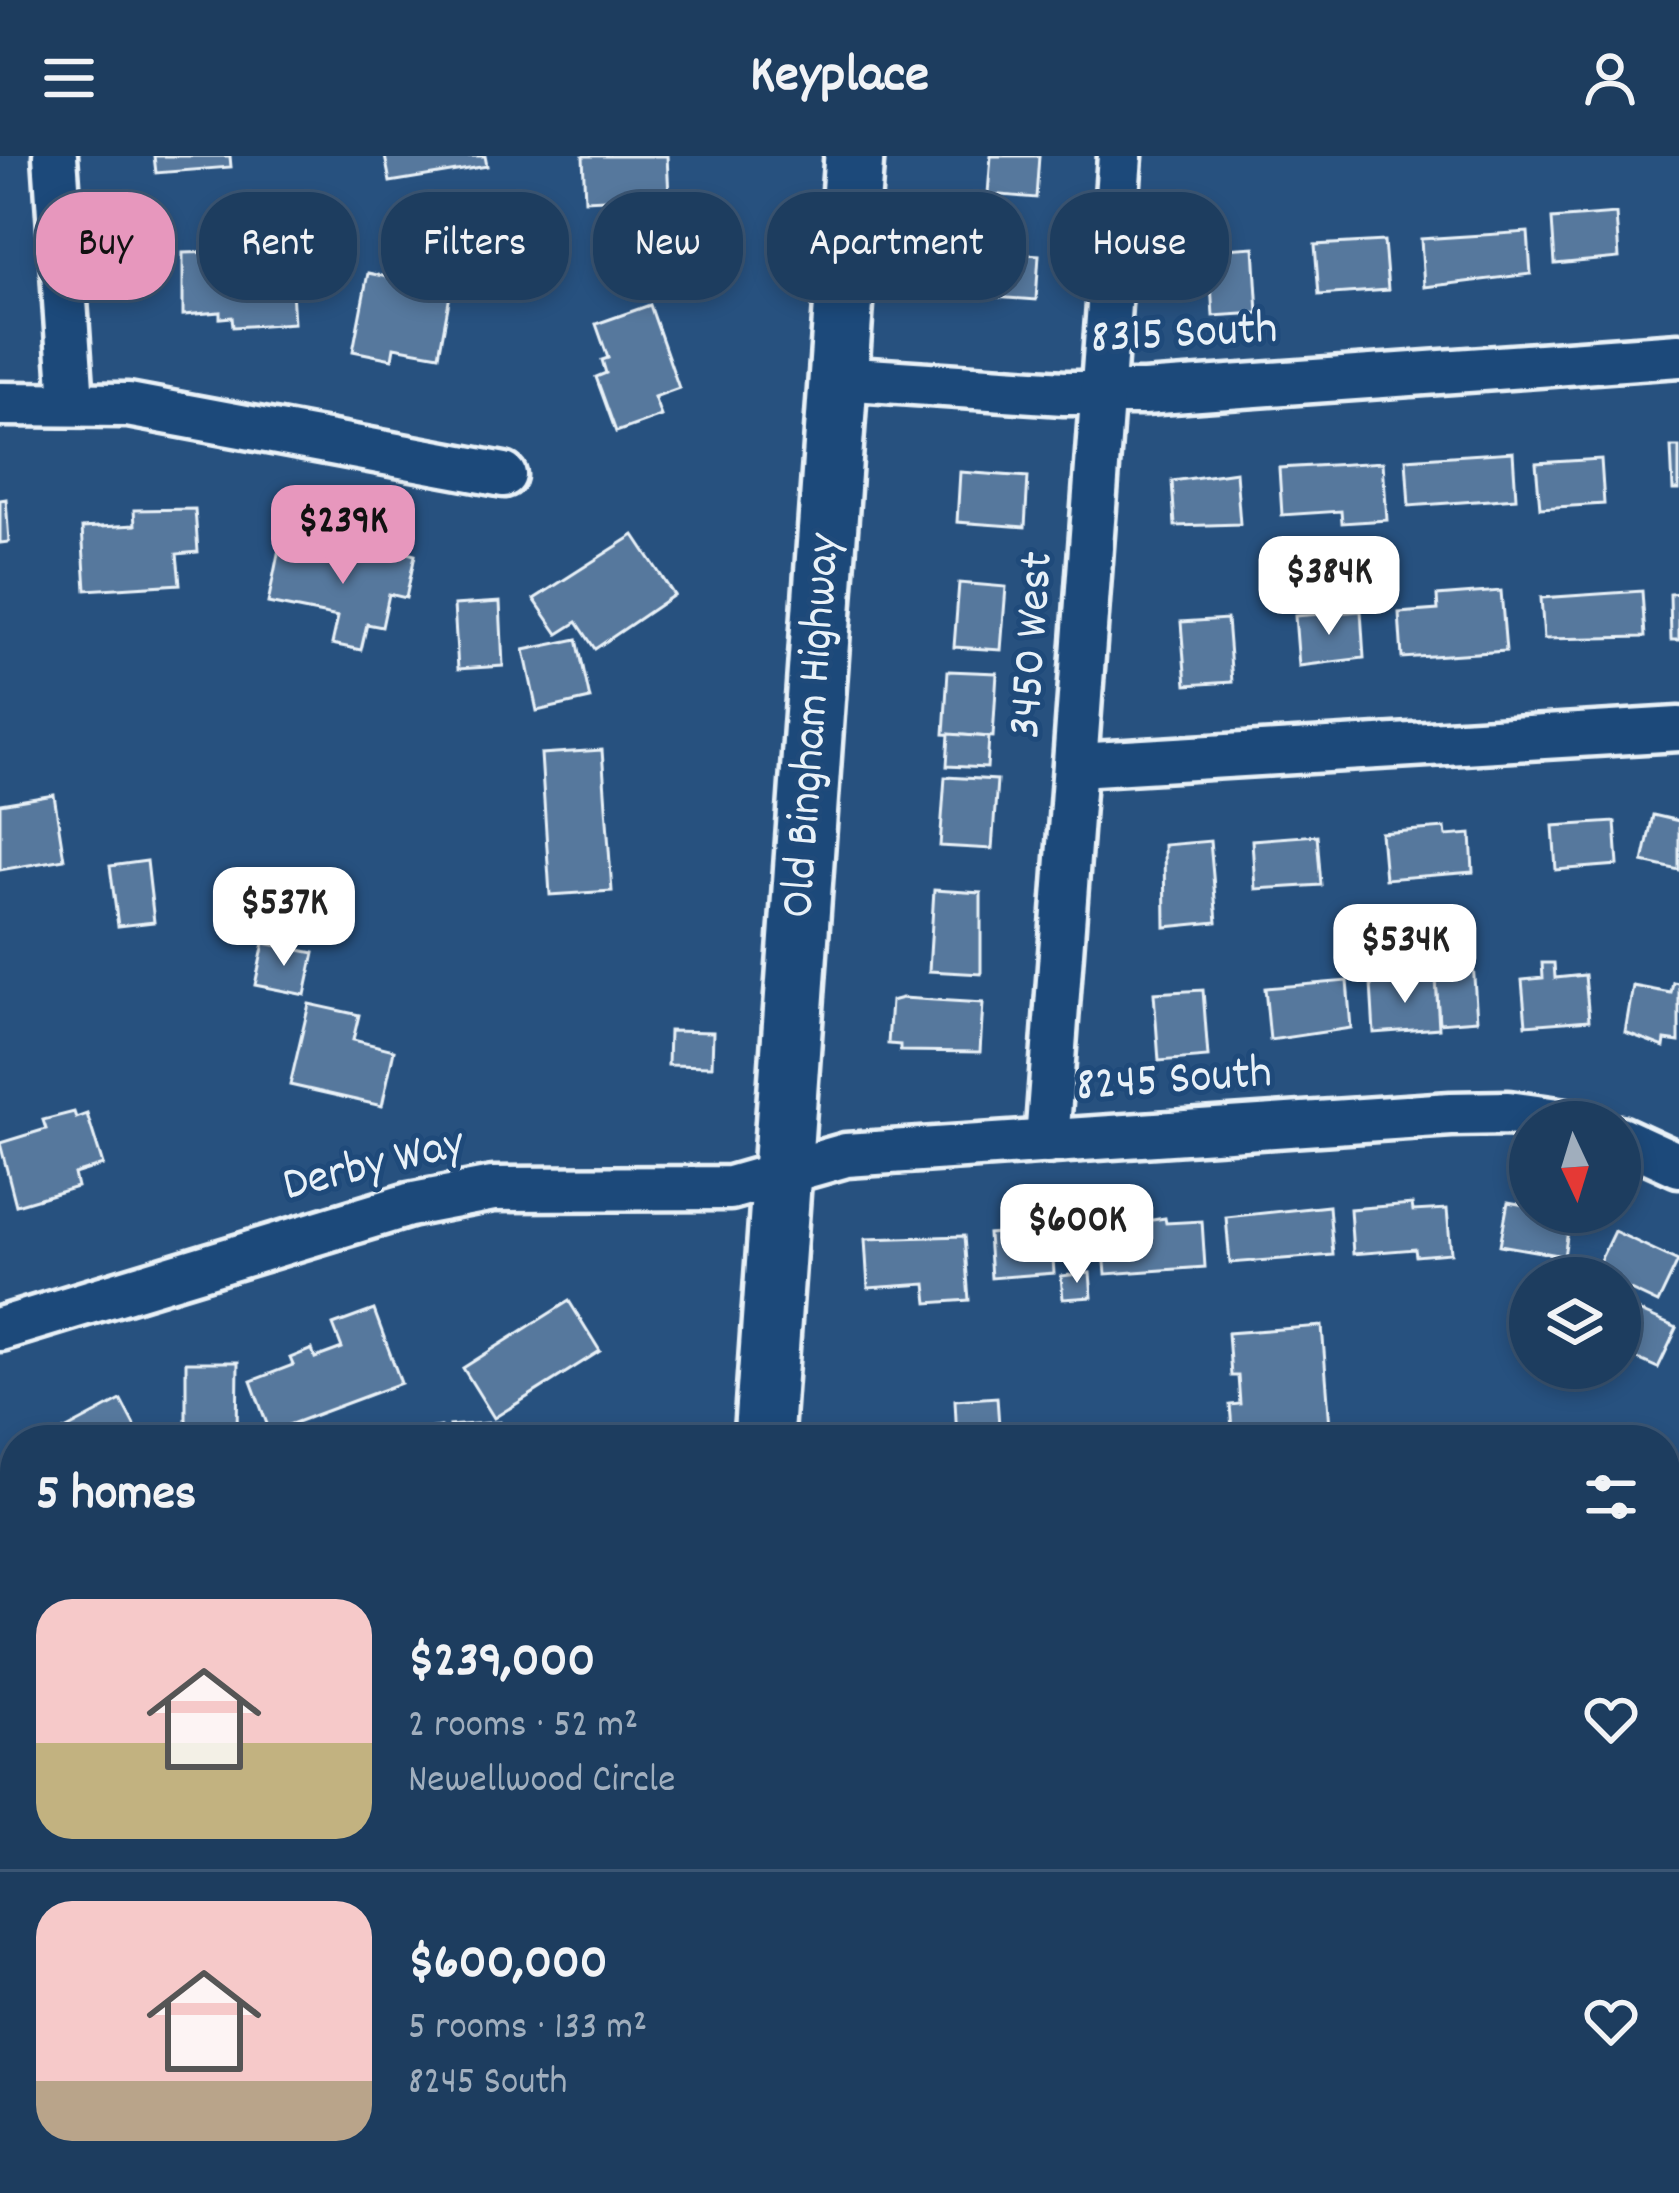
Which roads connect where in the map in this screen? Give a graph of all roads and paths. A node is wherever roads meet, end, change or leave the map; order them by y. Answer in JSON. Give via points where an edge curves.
{"nodes":[{"id":1,"x":55,"y":156,"type":"edge"},
{"id":2,"x":854,"y":156,"type":"edge"},
{"id":3,"x":1120,"y":156,"type":"edge"},
{"id":4,"x":1679,"y":355,"type":"edge"},
{"id":5,"x":838,"y":378,"type":"junction"},
{"id":6,"x":1104,"y":393,"type":"junction"},
{"id":7,"x":72,"y":402,"type":"junction"},
{"id":8,"x":0,"y":404,"type":"edge"},
{"id":9,"x":504,"y":475,"type":"dead end"},
{"id":10,"x":1679,"y":729,"type":"edge"},
{"id":11,"x":1077,"y":765,"type":"junction"},
{"id":12,"x":1509,"y":1113,"type":"edge"},
{"id":13,"x":1048,"y":1142,"type":"junction"},
{"id":14,"x":1641,"y":1148,"type":"edge"},
{"id":15,"x":1679,"y":1165,"type":"edge"},
{"id":16,"x":784,"y":1172,"type":"junction"},
{"id":17,"x":0,"y":1329,"type":"edge"},
{"id":18,"x":764,"y":1425,"type":"edge"}],
"edges":[{"from":1,"to":7,"type":"street"},
{"from":2,"to":5,"type":"street","name":"Old Bingham Highway"},
{"from":3,"to":6,"type":"street","name":"3450 West"},
{"from":4,"to":6,"type":"street","name":"8315 South"},
{"from":5,"to":6,"type":"street","name":"8315 South"},
{"from":5,"to":16,"type":"street","name":"Old Bingham Highway"},
{"from":6,"to":11,"type":"street","name":"3450 West"},
{"from":7,"to":8,"type":"street"},
{"from":7,"to":9,"type":"street","via":[[181,413]]},
{"from":10,"to":11,"type":"street"},
{"from":11,"to":13,"type":"street","name":"3450 West"},
{"from":12,"to":13,"type":"street","name":"8245 South"},
{"from":13,"to":16,"type":"street","name":"8245 South","via":[[847,1155]]},
{"from":14,"to":15,"type":"street"},
{"from":16,"to":17,"type":"street","name":"Derby Way","via":[[730,1188],[493,1189],[409,1205]]},
{"from":16,"to":18,"type":"street","name":"Old Bingham Highway"}]}
